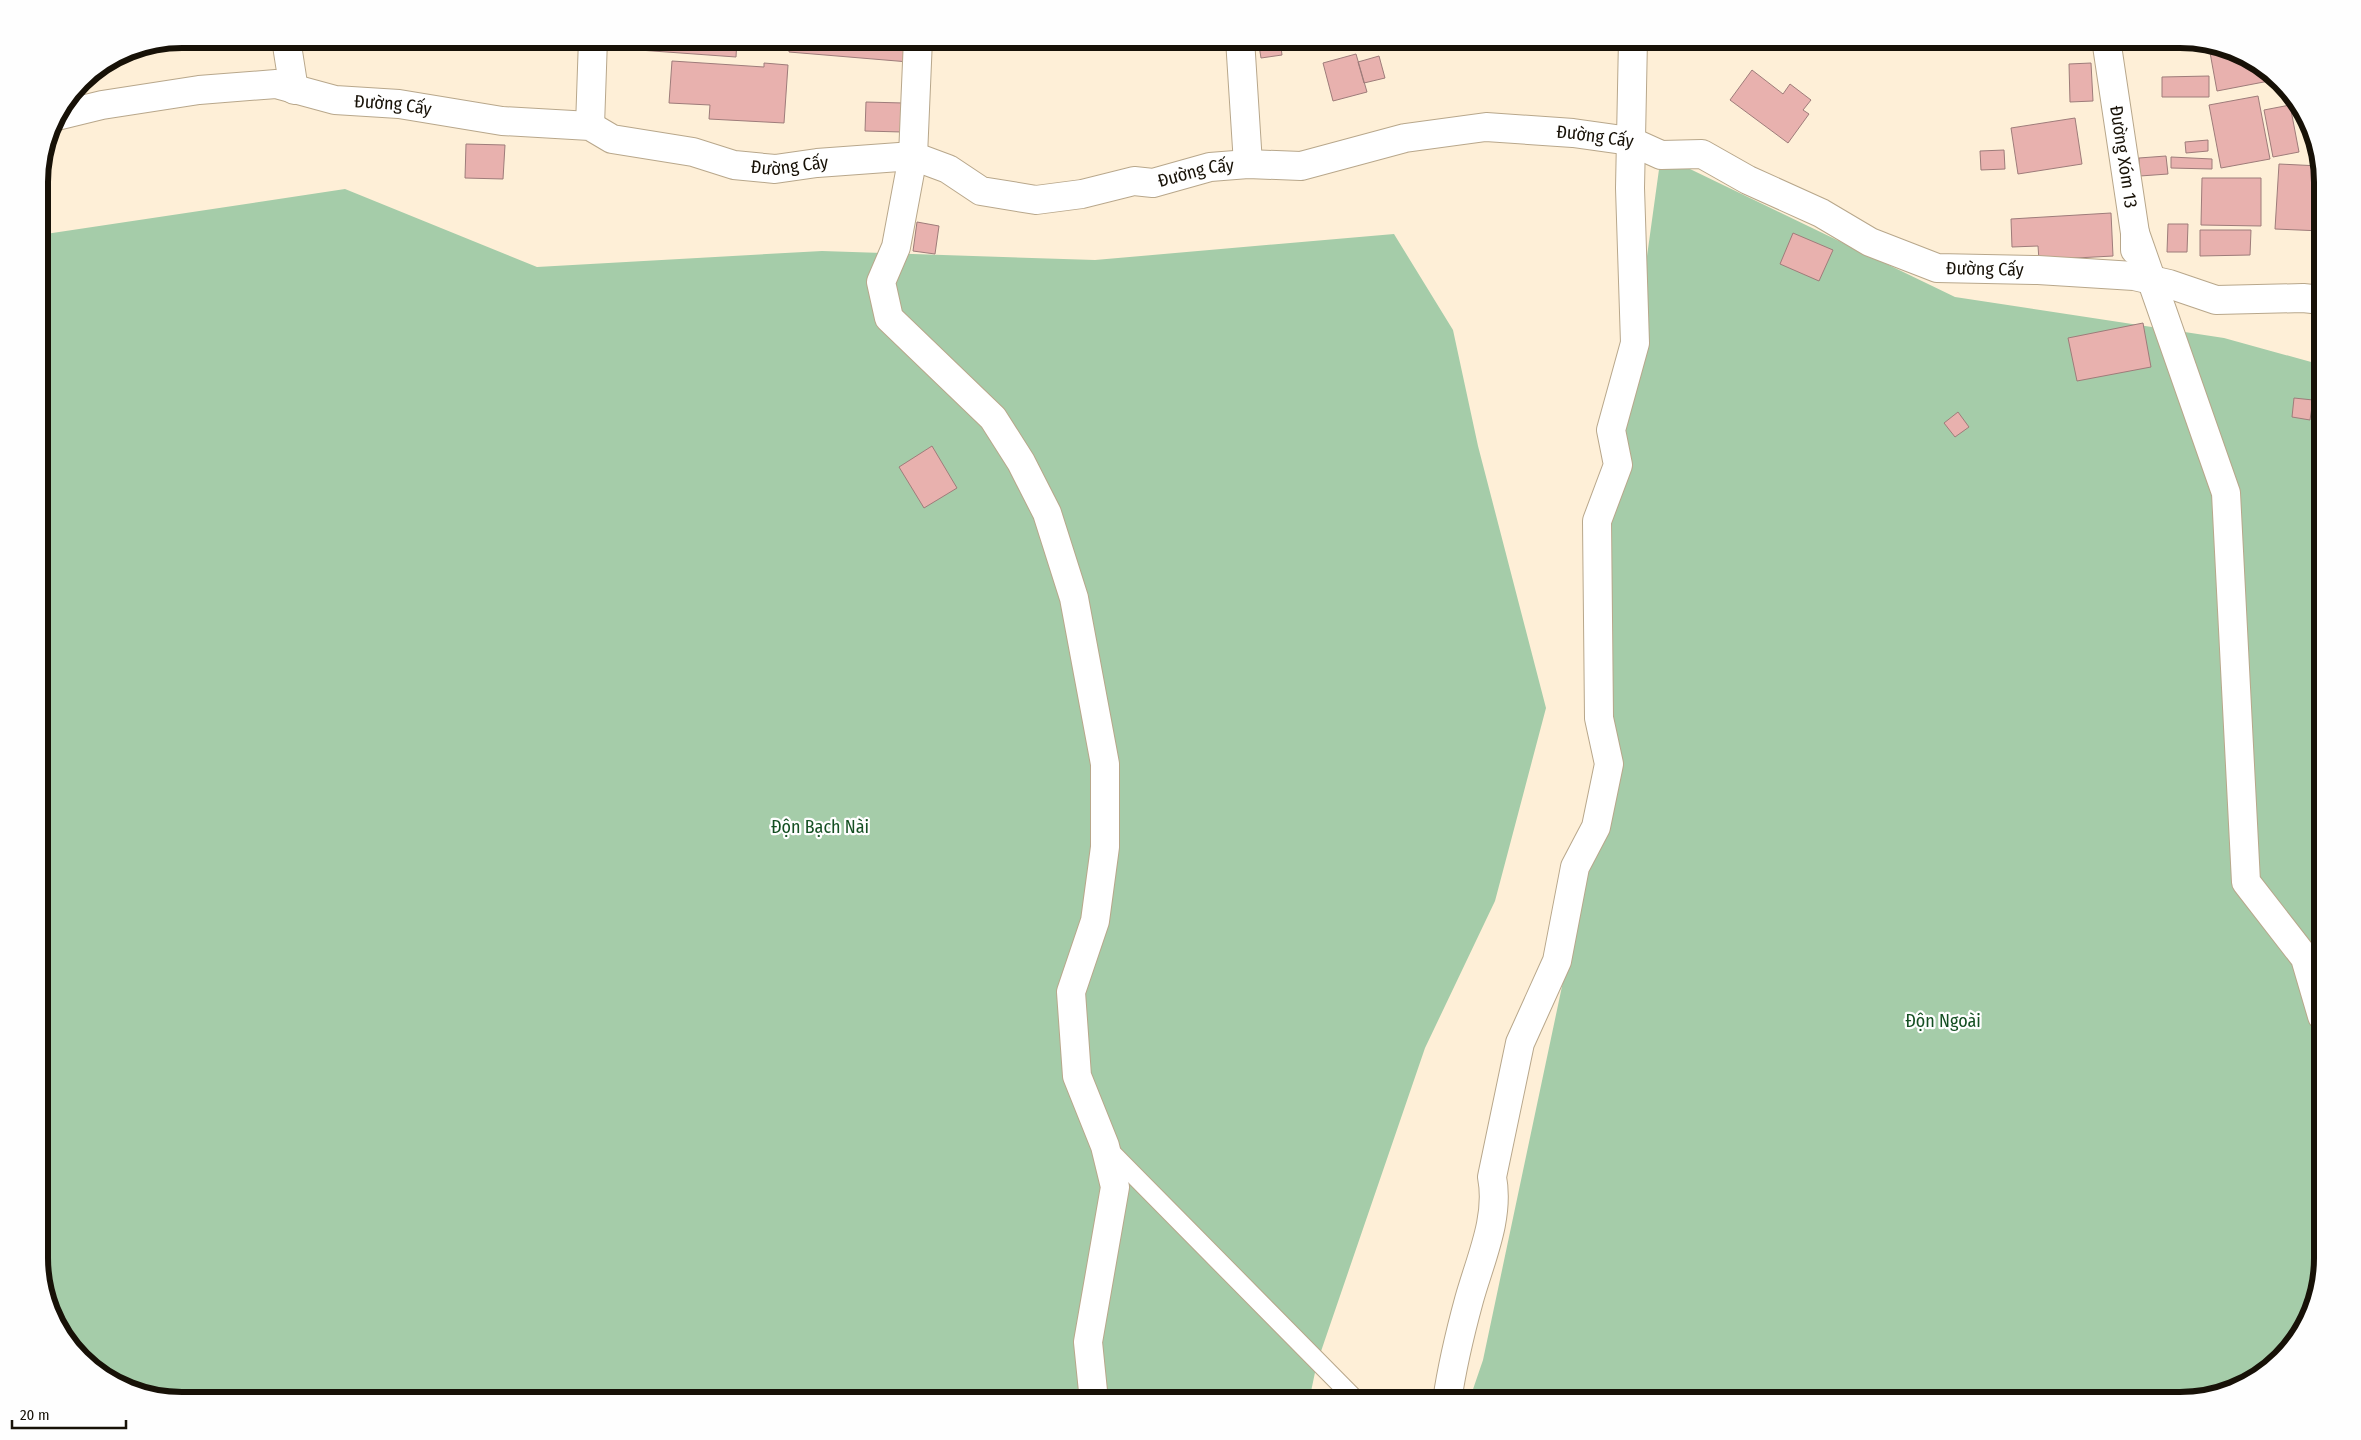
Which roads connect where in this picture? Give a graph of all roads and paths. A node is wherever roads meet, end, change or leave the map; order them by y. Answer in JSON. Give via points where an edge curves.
{"nodes":[{"id":1,"x":287,"y":48,"type":"edge"},
{"id":2,"x":593,"y":48,"type":"edge"},
{"id":3,"x":918,"y":48,"type":"edge"},
{"id":4,"x":1241,"y":48,"type":"edge"},
{"id":5,"x":1633,"y":48,"type":"edge"},
{"id":6,"x":2107,"y":48,"type":"edge"},
{"id":7,"x":294,"y":90,"type":"junction"},
{"id":8,"x":67,"y":114,"type":"edge"},
{"id":9,"x":590,"y":126,"type":"junction"},
{"id":10,"x":1630,"y":141,"type":"junction"},
{"id":11,"x":913,"y":156,"type":"junction"},
{"id":12,"x":1248,"y":164,"type":"junction"},
{"id":13,"x":2135,"y":232,"type":"junction"},
{"id":14,"x":2134,"y":276,"type":"junction"},
{"id":15,"x":2313,"y":299,"type":"edge"},
{"id":16,"x":2314,"y":988,"type":"edge"},
{"id":17,"x":1105,"y":1146,"type":"junction"},
{"id":18,"x":1093,"y":1392,"type":"edge"},
{"id":19,"x":1348,"y":1392,"type":"edge"},
{"id":20,"x":1449,"y":1392,"type":"edge"}],
"edges":[{"from":1,"to":7,"type":"street"},
{"from":2,"to":9,"type":"street"},
{"from":3,"to":11,"type":"street"},
{"from":4,"to":12,"type":"street"},
{"from":5,"to":10,"type":"street"},
{"from":6,"to":13,"type":"street","name":"Đường Xóm 13"},
{"from":7,"to":8,"type":"street","name":"Đường Cấy","via":[[276,84],[199,90]]},
{"from":7,"to":9,"type":"street","name":"Đường Cấy","via":[[334,100],[399,104],[502,121]]},
{"from":9,"to":11,"type":"street","name":"Đường Cấy","via":[[612,140],[693,152],[734,165],[776,169]]},
{"from":10,"to":12,"type":"street","name":"Đường Cấy","via":[[1573,133],[1486,128],[1405,138],[1301,166]]},
{"from":10,"to":14,"type":"street","name":"Đường Cấy","via":[[1662,155],[1702,154],[1748,180],[1821,213],[1870,242],[1936,268]]},
{"from":10,"to":20,"type":"street","via":[[1635,343],[1611,430],[1618,465],[1597,520],[1599,718],[1609,764],[1596,827],[1575,867],[1557,961],[1520,1043],[1492,1177],[1496,1195],[1485,1253],[1470,1298]]},
{"from":11,"to":12,"type":"street","name":"Đường Cấy","via":[[948,169],[981,190],[1036,200],[1082,194],[1134,181],[1153,183],[1210,167]]},
{"from":11,"to":17,"type":"street","via":[[896,247],[881,282],[889,318],[993,418],[1020,462],[1047,513],[1074,598],[1094,695],[1106,764],[1105,847],[1094,921],[1071,992],[1077,1076]]},
{"from":13,"to":14,"type":"street","name":"Đường Xóm 13"},
{"from":13,"to":16,"type":"street","via":[[2226,493],[2246,882],[2305,958]]},
{"from":14,"to":15,"type":"street","name":"Đường Cấy","via":[[2216,300]]},
{"from":17,"to":18,"type":"street","via":[[1115,1187],[1088,1342]]},
{"from":17,"to":19,"type":"lane"}]}
